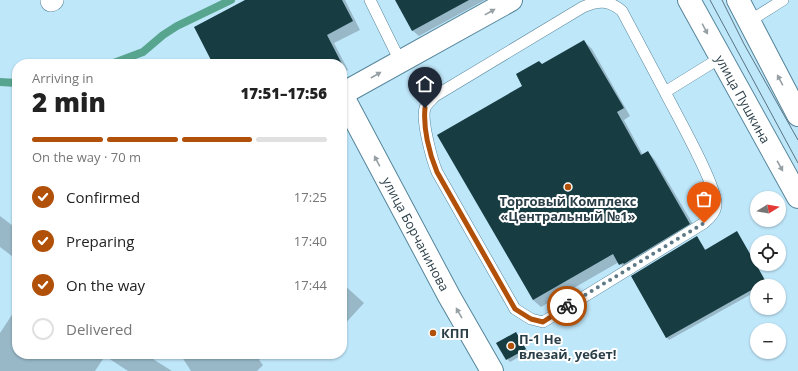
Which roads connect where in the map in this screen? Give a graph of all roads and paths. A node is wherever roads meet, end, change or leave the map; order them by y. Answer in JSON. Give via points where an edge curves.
{"nodes":[{"id":1,"x":370,"y":0,"type":"edge"},
{"id":2,"x":511,"y":0,"type":"edge"},
{"id":3,"x":689,"y":0,"type":"edge"},
{"id":4,"x":738,"y":0,"type":"edge"},
{"id":5,"x":783,"y":0,"type":"edge"},
{"id":6,"x":748,"y":22,"type":"junction"},
{"id":7,"x":720,"y":58,"type":"junction"},
{"id":8,"x":400,"y":61,"type":"junction"},
{"id":9,"x":347,"y":91,"type":"edge"},
{"id":10,"x":665,"y":92,"type":"junction"},
{"id":11,"x":347,"y":103,"type":"edge"},
{"id":12,"x":798,"y":115,"type":"edge"},
{"id":13,"x":798,"y":197,"type":"edge"},
{"id":14,"x":492,"y":371,"type":"edge"}],
"edges":[{"from":1,"to":8,"type":"lane"},
{"from":8,"to":2,"type":"street","name":"улица Борчанинова","one_way":true},
{"from":3,"to":7,"type":"street","name":"улица Пушкина","one_way":true},
{"from":4,"to":6,"type":"street"},
{"from":5,"to":6,"type":"lane"},
{"from":12,"to":6,"type":"street","one_way":true},
{"from":7,"to":10,"type":"lane"},
{"from":7,"to":13,"type":"street","name":"улица Пушкина","one_way":true},
{"from":9,"to":8,"type":"street","name":"улица Борчанинова","one_way":true},
{"from":10,"to":10,"type":"lane","via":[[622,11],[607,1],[594,2],[583,7],[429,102],[424,117],[431,156],[437,172],[515,309],[531,319],[543,322],[704,223],[711,216],[717,201],[711,183]]},
{"from":14,"to":11,"type":"street","name":"улица Борчанинова","one_way":true,"via":[[449,296]]}]}
